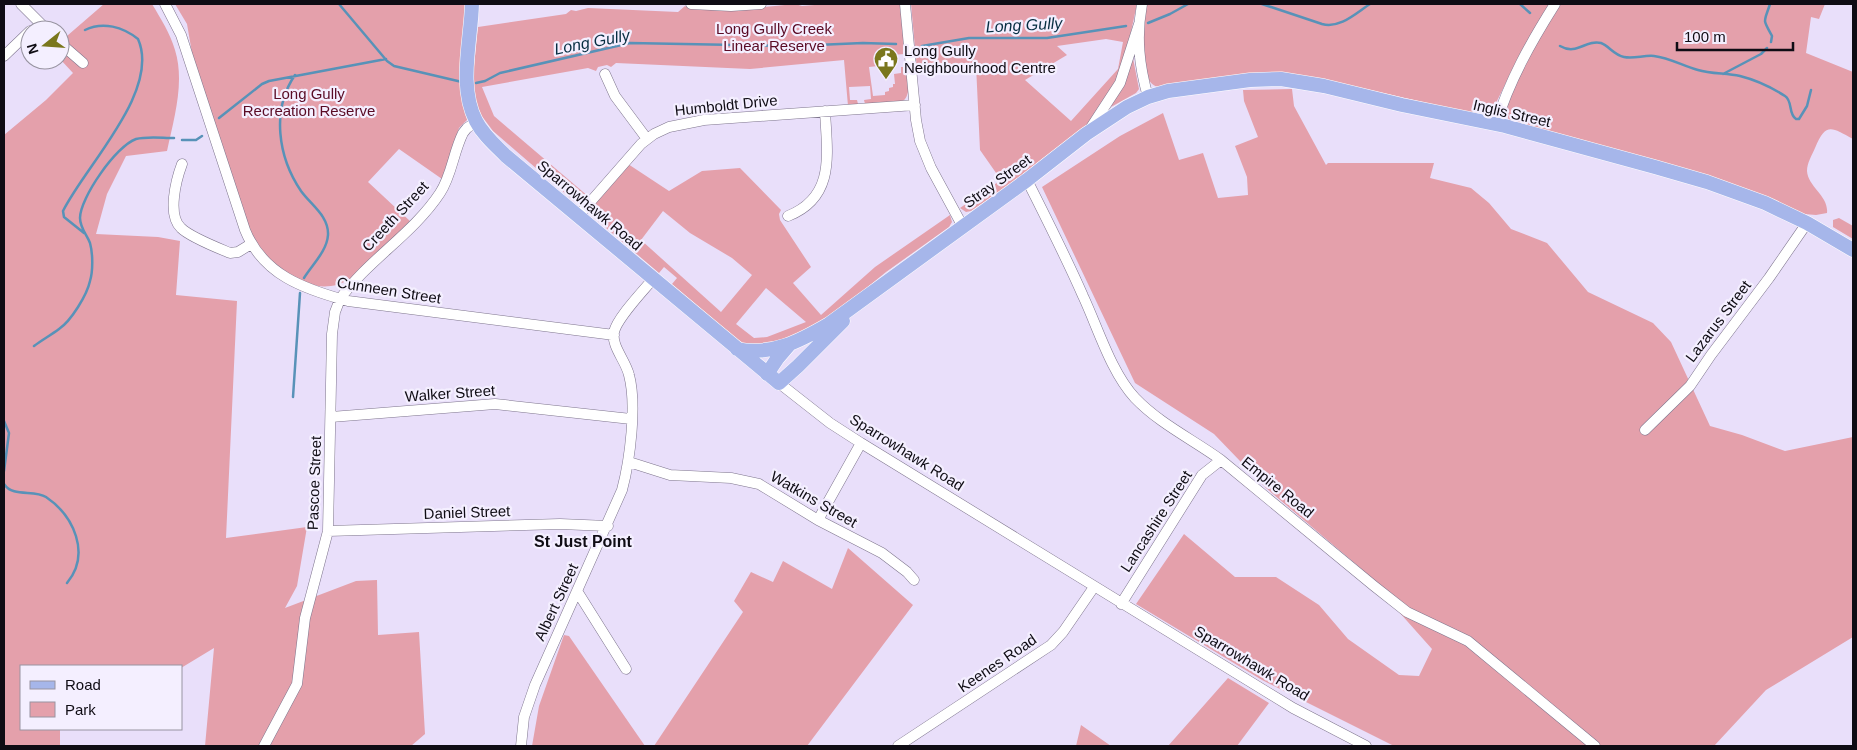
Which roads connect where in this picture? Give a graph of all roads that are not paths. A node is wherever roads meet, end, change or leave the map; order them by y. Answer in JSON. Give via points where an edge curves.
{"nodes":[{"id":1,"x":21,"y":4,"type":"edge"},
{"id":2,"x":165,"y":4,"type":"edge"},
{"id":3,"x":472,"y":4,"type":"edge"},
{"id":4,"x":691,"y":4,"type":"edge"},
{"id":5,"x":761,"y":4,"type":"edge"},
{"id":6,"x":905,"y":4,"type":"edge"},
{"id":7,"x":1142,"y":4,"type":"edge"},
{"id":8,"x":1555,"y":4,"type":"edge"},
{"id":9,"x":37,"y":20,"type":"edge"},
{"id":10,"x":1139,"y":24,"type":"junction"},
{"id":11,"x":20,"y":40,"type":"edge"},
{"id":12,"x":70,"y":52,"type":"edge"},
{"id":13,"x":4,"y":56,"type":"edge"},
{"id":14,"x":83,"y":63,"type":"dead end"},
{"id":15,"x":605,"y":74,"type":"dead end"},
{"id":16,"x":1148,"y":96,"type":"junction"},
{"id":17,"x":915,"y":105,"type":"junction"},
{"id":18,"x":825,"y":111,"type":"junction"},
{"id":19,"x":476,"y":122,"type":"junction"},
{"id":20,"x":1496,"y":124,"type":"junction"},
{"id":21,"x":1086,"y":134,"type":"junction"},
{"id":22,"x":647,"y":139,"type":"junction"},
{"id":23,"x":182,"y":164,"type":"dead end"},
{"id":24,"x":1027,"y":180,"type":"junction"},
{"id":25,"x":578,"y":216,"type":"junction"},
{"id":26,"x":788,"y":216,"type":"dead end"},
{"id":27,"x":1807,"y":223,"type":"junction"},
{"id":28,"x":962,"y":225,"type":"junction"},
{"id":29,"x":251,"y":244,"type":"junction"},
{"id":30,"x":1853,"y":250,"type":"edge"},
{"id":31,"x":653,"y":279,"type":"junction"},
{"id":32,"x":868,"y":296,"type":"junction"},
{"id":33,"x":340,"y":299,"type":"junction"},
{"id":34,"x":614,"y":335,"type":"junction"},
{"id":35,"x":789,"y":345,"type":"junction"},
{"id":36,"x":738,"y":349,"type":"junction"},
{"id":37,"x":767,"y":374,"type":"junction"},
{"id":38,"x":779,"y":383,"type":"junction"},
{"id":39,"x":331,"y":417,"type":"junction"},
{"id":40,"x":631,"y":419,"type":"junction"},
{"id":41,"x":1645,"y":430,"type":"dead end"},
{"id":42,"x":861,"y":444,"type":"junction"},
{"id":43,"x":1221,"y":460,"type":"junction"},
{"id":44,"x":629,"y":462,"type":"junction"},
{"id":45,"x":818,"y":520,"type":"junction"},
{"id":46,"x":608,"y":526,"type":"junction"},
{"id":47,"x":328,"y":531,"type":"junction"},
{"id":48,"x":914,"y":580,"type":"dead end"},
{"id":49,"x":1094,"y":587,"type":"junction"},
{"id":50,"x":577,"y":591,"type":"junction"},
{"id":51,"x":1121,"y":604,"type":"junction"},
{"id":52,"x":626,"y":669,"type":"dead end"},
{"id":53,"x":264,"y":746,"type":"edge"},
{"id":54,"x":521,"y":746,"type":"edge"},
{"id":55,"x":898,"y":746,"type":"edge"},
{"id":56,"x":1366,"y":746,"type":"edge"},
{"id":57,"x":1595,"y":746,"type":"edge"}],
"edges":[{"from":1,"to":9,"type":"street"},
{"from":2,"to":29,"type":"street","name":"Cunneen Street","via":[[182,35]]},
{"from":3,"to":19,"type":"main road","via":[[468,85]]},
{"from":4,"to":5,"type":"street"},
{"from":6,"to":17,"type":"street"},
{"from":7,"to":10,"type":"street"},
{"from":8,"to":20,"type":"street","via":[[1530,44],[1505,96]]},
{"from":10,"to":16,"type":"street","via":[[1139,60]]},
{"from":10,"to":21,"type":"street","via":[[1120,83]]},
{"from":11,"to":13,"type":"street"},
{"from":12,"to":14,"type":"street"},
{"from":15,"to":22,"type":"street","via":[[615,96]]},
{"from":16,"to":20,"type":"main road","name":"Inglis Street","via":[[1217,83],[1281,79]]},
{"from":16,"to":21,"type":"main road","name":"Stray Street","via":[[1117,112]]},
{"from":17,"to":18,"type":"street","name":"Humboldt Drive"},
{"from":17,"to":28,"type":"street","via":[[924,153]]},
{"from":18,"to":22,"type":"street","name":"Humboldt Drive","via":[[686,122],[661,130]]},
{"from":18,"to":26,"type":"street","via":[[827,159],[823,184],[809,204]]},
{"from":19,"to":25,"type":"main road","name":"Sparrowhawk Road","via":[[496,146]]},
{"from":19,"to":33,"type":"street","name":"Creeth Street","via":[[464,133],[449,177],[434,201]]},
{"from":20,"to":27,"type":"main road","name":"Inglis Street","via":[[1707,182],[1765,203]]},
{"from":21,"to":24,"type":"main road","name":"Stray Street"},
{"from":22,"to":25,"type":"street","name":"Humboldt Drive"},
{"from":23,"to":29,"type":"street","via":[[176,180],[174,206],[180,228],[230,253]]},
{"from":24,"to":28,"type":"main road","name":"Stray Street"},
{"from":24,"to":43,"type":"street","name":"Empire Road","via":[[1115,367],[1134,396],[1154,416]]},
{"from":25,"to":31,"type":"main road","name":"Sparrowhawk Road"},
{"from":27,"to":30,"type":"main road","name":"Inglis Street"},
{"from":27,"to":41,"type":"street","name":"Lazarus Street","via":[[1690,386]]},
{"from":28,"to":32,"type":"main road","name":"Stray Street"},
{"from":29,"to":33,"type":"street","name":"Cunneen Street","via":[[265,263],[281,275]]},
{"from":31,"to":34,"type":"street","via":[[620,320]]},
{"from":31,"to":36,"type":"main road","name":"Sparrowhawk Road"},
{"from":32,"to":35,"type":"main road","name":"Stray Street","via":[[829,324]]},
{"from":32,"to":38,"type":"main road","name":"Stray Street"},
{"from":33,"to":34,"type":"street","name":"Cunneen Street"},
{"from":33,"to":39,"type":"street","name":"Pascoe Street","via":[[332,334]]},
{"from":34,"to":40,"type":"street","name":"Albert Street","via":[[629,374]]},
{"from":35,"to":36,"type":"main road","name":"Stray Street","via":[[762,352]]},
{"from":35,"to":37,"type":"main road"},
{"from":36,"to":37,"type":"main road","name":"Sparrowhawk Road"},
{"from":37,"to":38,"type":"main road","name":"Sparrowhawk Road"},
{"from":38,"to":42,"type":"street","name":"Sparrowhawk Road"},
{"from":39,"to":40,"type":"street","name":"Walker Street","via":[[495,404]]},
{"from":39,"to":47,"type":"street","name":"Pascoe Street"},
{"from":40,"to":44,"type":"street","name":"Albert Street"},
{"from":42,"to":45,"type":"street"},
{"from":42,"to":49,"type":"street","name":"Sparrowhawk Road"},
{"from":43,"to":51,"type":"street","name":"Lancashire Street","via":[[1202,475]]},
{"from":43,"to":57,"type":"street","name":"Empire Road","via":[[1407,612],[1468,641]]},
{"from":44,"to":45,"type":"street","name":"Watkins Street","via":[[670,475],[751,481]]},
{"from":44,"to":46,"type":"street","name":"Albert Street"},
{"from":45,"to":48,"type":"street","name":"Watkins Street","via":[[882,553]]},
{"from":46,"to":47,"type":"street","name":"Daniel Street","via":[[560,524]]},
{"from":46,"to":50,"type":"street","name":"Albert Street"},
{"from":47,"to":53,"type":"street","name":"Pascoe Street","via":[[305,618],[297,684]]},
{"from":49,"to":51,"type":"street","name":"Sparrowhawk Road"},
{"from":49,"to":55,"type":"street","name":"Keenes Road","via":[[1051,645]]},
{"from":50,"to":52,"type":"street"},
{"from":50,"to":54,"type":"street","name":"Albert Street","via":[[531,695],[524,717]]},
{"from":51,"to":56,"type":"street","name":"Sparrowhawk Road","via":[[1293,708]]}]}
